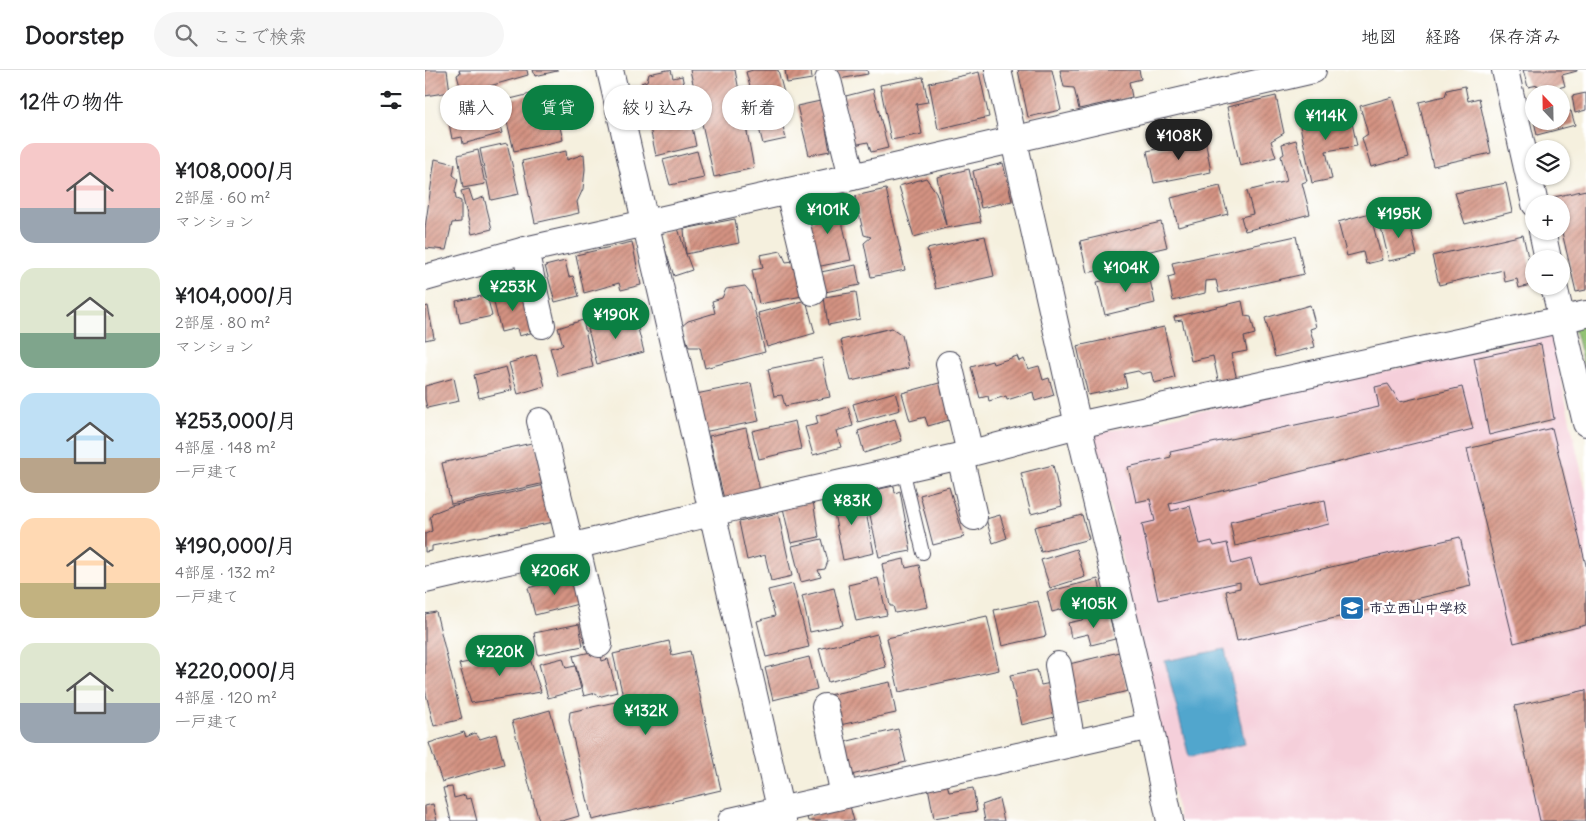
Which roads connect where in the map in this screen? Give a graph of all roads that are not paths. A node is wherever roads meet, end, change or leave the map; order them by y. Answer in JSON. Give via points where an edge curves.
{"nodes":[{"id":1,"x":610,"y":70,"type":"edge"},
{"id":2,"x":998,"y":70,"type":"edge"},
{"id":3,"x":1313,"y":70,"type":"edge"},
{"id":4,"x":1505,"y":70,"type":"edge"},
{"id":5,"x":828,"y":80,"type":"dead end"},
{"id":6,"x":1014,"y":139,"type":"junction"},
{"id":7,"x":852,"y":178,"type":"junction"},
{"id":8,"x":789,"y":192,"type":"junction"},
{"id":9,"x":1533,"y":195,"type":"edge"},
{"id":10,"x":647,"y":224,"type":"junction"},
{"id":11,"x":525,"y":250,"type":"junction"},
{"id":12,"x":425,"y":278,"type":"edge"},
{"id":13,"x":813,"y":292,"type":"dead end"},
{"id":14,"x":1560,"y":295,"type":"edge"},
{"id":15,"x":1574,"y":317,"type":"edge"},
{"id":16,"x":542,"y":325,"type":"dead end"},
{"id":17,"x":949,"y":364,"type":"dead end"},
{"id":18,"x":540,"y":421,"type":"dead end"},
{"id":19,"x":1586,"y":422,"type":"edge"},
{"id":20,"x":1078,"y":425,"type":"junction"},
{"id":21,"x":965,"y":454,"type":"junction"},
{"id":22,"x":903,"y":469,"type":"junction"},
{"id":23,"x":711,"y":513,"type":"junction"},
{"id":24,"x":974,"y":517,"type":"dead end"},
{"id":25,"x":573,"y":546,"type":"junction"},
{"id":26,"x":923,"y":553,"type":"dead end"},
{"id":27,"x":425,"y":580,"type":"edge"},
{"id":28,"x":599,"y":644,"type":"dead end"},
{"id":29,"x":1058,"y":665,"type":"dead end"},
{"id":30,"x":825,"y":707,"type":"dead end"},
{"id":31,"x":1150,"y":726,"type":"junction"},
{"id":32,"x":1072,"y":743,"type":"junction"},
{"id":33,"x":844,"y":795,"type":"junction"},
{"id":34,"x":782,"y":815,"type":"edge"},
{"id":35,"x":731,"y":821,"type":"edge"},
{"id":36,"x":1170,"y":821,"type":"edge"}],
"edges":[{"from":1,"to":10,"type":"street"},
{"from":2,"to":6,"type":"street"},
{"from":3,"to":6,"type":"street"},
{"from":4,"to":9,"type":"street"},
{"from":5,"to":7,"type":"street"},
{"from":6,"to":7,"type":"street"},
{"from":6,"to":20,"type":"street"},
{"from":7,"to":8,"type":"street"},
{"from":8,"to":10,"type":"street"},
{"from":8,"to":13,"type":"street"},
{"from":10,"to":11,"type":"street"},
{"from":10,"to":23,"type":"street"},
{"from":11,"to":12,"type":"street"},
{"from":11,"to":16,"type":"street"},
{"from":14,"to":15,"type":"street"},
{"from":15,"to":19,"type":"street"},
{"from":15,"to":20,"type":"street"},
{"from":17,"to":21,"type":"street"},
{"from":18,"to":25,"type":"street"},
{"from":20,"to":21,"type":"street"},
{"from":20,"to":31,"type":"street"},
{"from":21,"to":22,"type":"street"},
{"from":21,"to":24,"type":"street"},
{"from":22,"to":23,"type":"street"},
{"from":22,"to":26,"type":"lane"},
{"from":23,"to":25,"type":"street"},
{"from":23,"to":34,"type":"street"},
{"from":25,"to":27,"type":"street"},
{"from":25,"to":28,"type":"street","via":[[579,557]]},
{"from":29,"to":32,"type":"street"},
{"from":30,"to":33,"type":"street"},
{"from":31,"to":32,"type":"street"},
{"from":31,"to":36,"type":"street"},
{"from":32,"to":33,"type":"street"},
{"from":33,"to":34,"type":"street"},
{"from":34,"to":35,"type":"street"}]}
